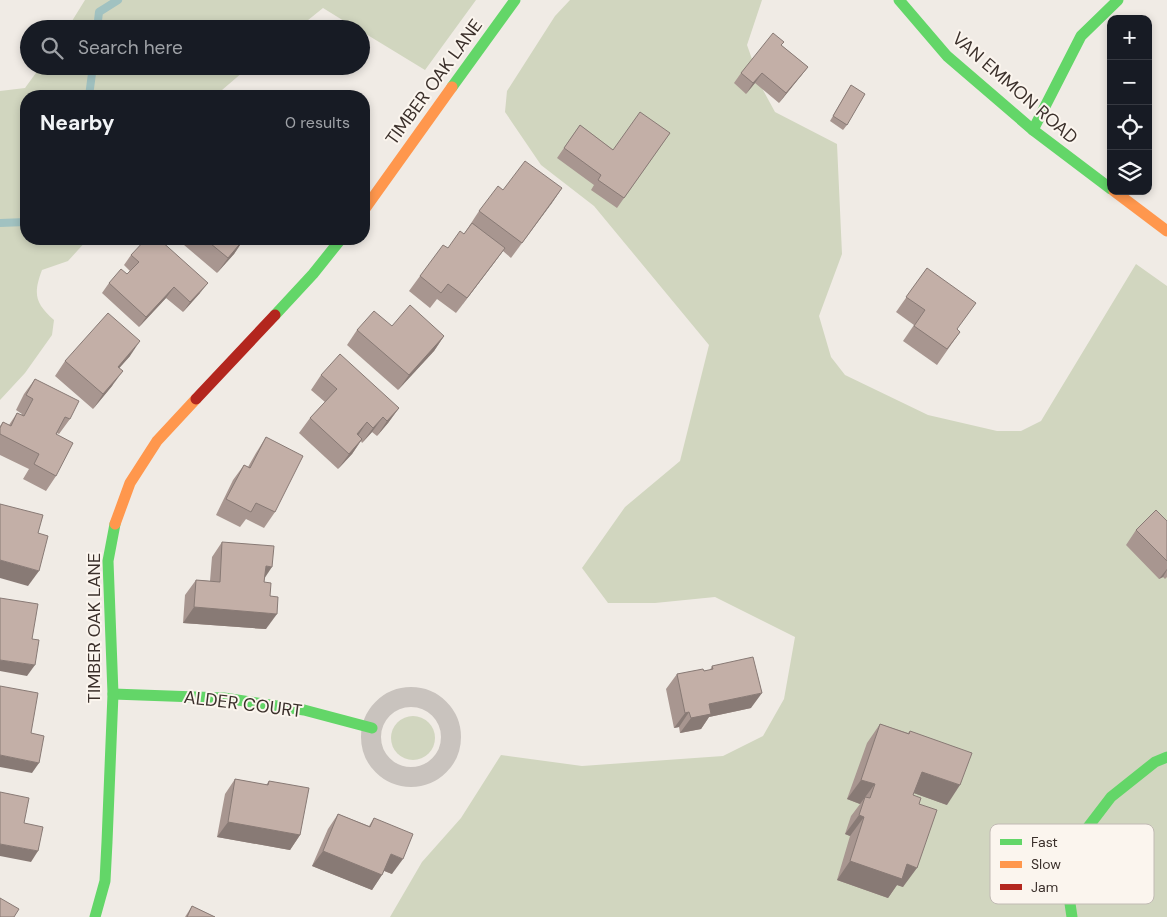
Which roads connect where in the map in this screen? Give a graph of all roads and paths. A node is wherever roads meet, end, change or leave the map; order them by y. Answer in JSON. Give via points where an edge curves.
{"nodes":[{"id":1,"x":515,"y":0,"type":"edge"},
{"id":2,"x":1118,"y":0,"type":"edge"},
{"id":3,"x":904,"y":2,"type":"edge"},
{"id":4,"x":1033,"y":130,"type":"junction"},
{"id":5,"x":1107,"y":185,"type":"edge"},
{"id":6,"x":1119,"y":195,"type":"edge"},
{"id":7,"x":370,"y":202,"type":"edge"},
{"id":8,"x":1167,"y":231,"type":"edge"},
{"id":9,"x":336,"y":245,"type":"edge"},
{"id":10,"x":113,"y":694,"type":"junction"},
{"id":11,"x":372,"y":728,"type":"junction"},
{"id":12,"x":1167,"y":757,"type":"edge"},
{"id":13,"x":1090,"y":824,"type":"edge"},
{"id":14,"x":1070,"y":904,"type":"edge"},
{"id":15,"x":95,"y":917,"type":"edge"},
{"id":16,"x":1072,"y":917,"type":"edge"}],
"edges":[{"from":1,"to":7,"type":"street","name":"TIMBER OAK LANE"},
{"from":2,"to":4,"type":"street","via":[[1080,36]]},
{"from":3,"to":4,"type":"street","name":"VAN EMMON ROAD","via":[[947,56]]},
{"from":4,"to":5,"type":"street","name":"VAN EMMON ROAD"},
{"from":6,"to":8,"type":"street"},
{"from":9,"to":10,"type":"street","name":"TIMBER OAK LANE","via":[[157,441],[130,483],[114,526],[108,561]]},
{"from":10,"to":11,"type":"street","name":"ALDER COURT","via":[[224,698],[304,710]]},
{"from":10,"to":15,"type":"street","name":"TIMBER OAK LANE","via":[[105,881]]},
{"from":11,"to":11,"type":"street","via":[[374,753],[381,763],[402,776],[427,774],[438,767],[451,746],[451,733],[442,710],[420,697],[407,697],[384,706]]},
{"from":12,"to":13,"type":"street","via":[[1155,762],[1111,797]]},
{"from":14,"to":16,"type":"street"}]}
